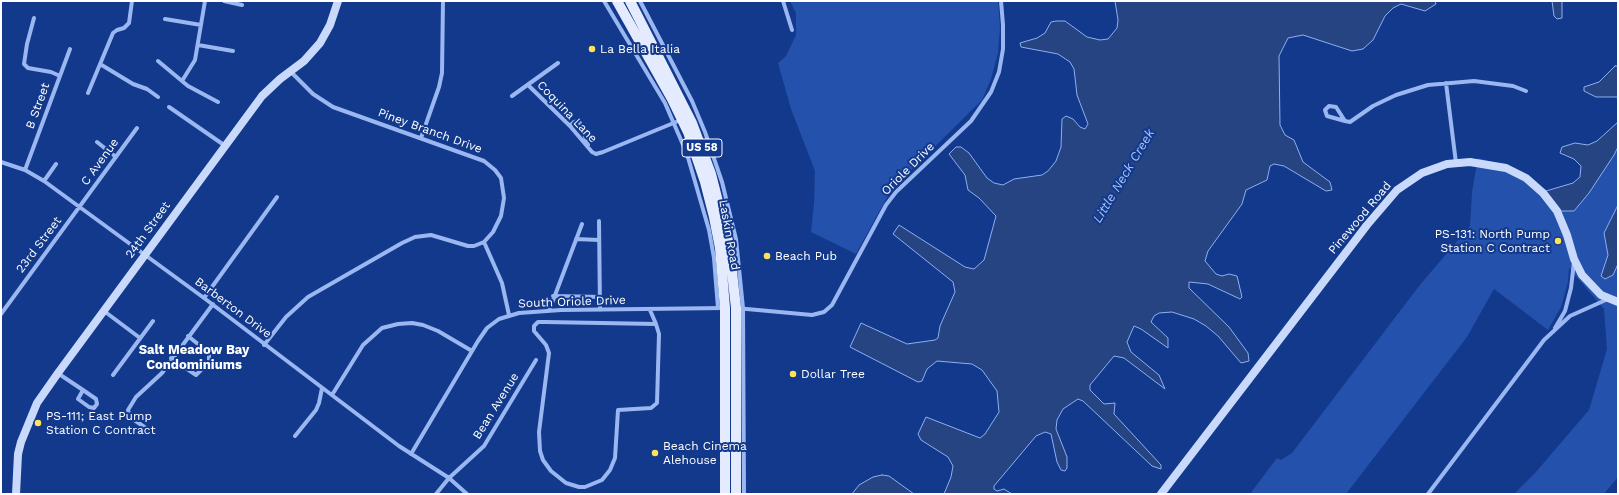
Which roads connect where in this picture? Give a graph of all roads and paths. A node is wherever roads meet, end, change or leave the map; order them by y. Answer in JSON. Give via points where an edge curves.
{"nodes":[{"id":1,"x":132,"y":1,"type":"edge"},
{"id":2,"x":205,"y":1,"type":"edge"},
{"id":3,"x":224,"y":1,"type":"edge"},
{"id":4,"x":338,"y":1,"type":"edge"},
{"id":5,"x":443,"y":1,"type":"edge"},
{"id":6,"x":604,"y":1,"type":"edge"},
{"id":7,"x":617,"y":1,"type":"edge"},
{"id":8,"x":630,"y":1,"type":"edge"},
{"id":9,"x":640,"y":1,"type":"edge"},
{"id":10,"x":783,"y":1,"type":"edge"},
{"id":11,"x":1001,"y":1,"type":"edge"},
{"id":12,"x":242,"y":5,"type":"dead end"},
{"id":13,"x":34,"y":18,"type":"dead end"},
{"id":14,"x":165,"y":19,"type":"dead end"},
{"id":15,"x":201,"y":25,"type":"junction"},
{"id":16,"x":792,"y":30,"type":"dead end"},
{"id":17,"x":198,"y":45,"type":"junction"},
{"id":18,"x":70,"y":49,"type":"dead end"},
{"id":19,"x":233,"y":51,"type":"dead end"},
{"id":20,"x":158,"y":61,"type":"dead end"},
{"id":21,"x":558,"y":63,"type":"dead end"},
{"id":22,"x":100,"y":64,"type":"junction"},
{"id":23,"x":290,"y":71,"type":"junction"},
{"id":24,"x":60,"y":76,"type":"junction"},
{"id":25,"x":182,"y":81,"type":"junction"},
{"id":26,"x":1446,"y":83,"type":"junction"},
{"id":27,"x":528,"y":85,"type":"junction"},
{"id":28,"x":1526,"y":91,"type":"dead end"},
{"id":29,"x":88,"y":92,"type":"dead end"},
{"id":30,"x":512,"y":96,"type":"dead end"},
{"id":31,"x":158,"y":97,"type":"dead end"},
{"id":32,"x":218,"y":102,"type":"dead end"},
{"id":33,"x":169,"y":107,"type":"dead end"},
{"id":34,"x":686,"y":119,"type":"junction"},
{"id":35,"x":1345,"y":121,"type":"junction"},
{"id":36,"x":570,"y":126,"type":"junction"},
{"id":37,"x":137,"y":128,"type":"dead end"},
{"id":38,"x":421,"y":138,"type":"junction"},
{"id":39,"x":97,"y":142,"type":"dead end"},
{"id":40,"x":224,"y":145,"type":"junction"},
{"id":41,"x":590,"y":149,"type":"junction"},
{"id":42,"x":116,"y":157,"type":"junction"},
{"id":43,"x":1,"y":162,"type":"edge"},
{"id":44,"x":1456,"y":163,"type":"junction"},
{"id":45,"x":56,"y":164,"type":"dead end"},
{"id":46,"x":25,"y":170,"type":"junction"},
{"id":47,"x":44,"y":181,"type":"junction"},
{"id":48,"x":277,"y":197,"type":"dead end"},
{"id":49,"x":80,"y":208,"type":"junction"},
{"id":50,"x":599,"y":221,"type":"dead end"},
{"id":51,"x":582,"y":224,"type":"dead end"},
{"id":52,"x":576,"y":239,"type":"junction"},
{"id":53,"x":599,"y":240,"type":"junction"},
{"id":54,"x":484,"y":242,"type":"junction"},
{"id":55,"x":144,"y":255,"type":"junction"},
{"id":56,"x":1574,"y":260,"type":"junction"},
{"id":57,"x":553,"y":296,"type":"junction"},
{"id":58,"x":601,"y":297,"type":"junction"},
{"id":59,"x":204,"y":298,"type":"junction"},
{"id":60,"x":1608,"y":299,"type":"junction"},
{"id":61,"x":1618,"y":302,"type":"edge"},
{"id":62,"x":212,"y":304,"type":"junction"},
{"id":63,"x":722,"y":308,"type":"junction"},
{"id":64,"x":740,"y":308,"type":"junction"},
{"id":65,"x":600,"y":310,"type":"junction"},
{"id":66,"x":650,"y":310,"type":"junction"},
{"id":67,"x":103,"y":311,"type":"junction"},
{"id":68,"x":549,"y":311,"type":"junction"},
{"id":69,"x":1,"y":314,"type":"edge"},
{"id":70,"x":510,"y":315,"type":"junction"},
{"id":71,"x":153,"y":321,"type":"dead end"},
{"id":72,"x":656,"y":324,"type":"junction"},
{"id":73,"x":1554,"y":330,"type":"junction"},
{"id":74,"x":188,"y":336,"type":"junction"},
{"id":75,"x":140,"y":338,"type":"junction"},
{"id":76,"x":264,"y":345,"type":"junction"},
{"id":77,"x":472,"y":351,"type":"junction"},
{"id":78,"x":171,"y":358,"type":"junction"},
{"id":79,"x":536,"y":360,"type":"dead end"},
{"id":80,"x":58,"y":372,"type":"junction"},
{"id":81,"x":113,"y":375,"type":"dead end"},
{"id":82,"x":322,"y":388,"type":"junction"},
{"id":83,"x":83,"y":390,"type":"junction"},
{"id":84,"x":332,"y":395,"type":"junction"},
{"id":85,"x":150,"y":431,"type":"dead end"},
{"id":86,"x":295,"y":436,"type":"dead end"},
{"id":87,"x":411,"y":454,"type":"junction"},
{"id":88,"x":725,"y":471,"type":"junction"},
{"id":89,"x":740,"y":471,"type":"junction"},
{"id":90,"x":449,"y":478,"type":"junction"},
{"id":91,"x":16,"y":494,"type":"edge"},
{"id":92,"x":436,"y":494,"type":"edge"},
{"id":93,"x":467,"y":494,"type":"edge"},
{"id":94,"x":725,"y":494,"type":"edge"},
{"id":95,"x":736,"y":494,"type":"edge"},
{"id":96,"x":744,"y":494,"type":"edge"},
{"id":97,"x":1161,"y":494,"type":"edge"},
{"id":98,"x":1428,"y":494,"type":"edge"}],
"edges":[{"from":1,"to":22,"type":"street","via":[[129,23],[113,33]]},
{"from":2,"to":15,"type":"street"},
{"from":3,"to":12,"type":"street"},
{"from":4,"to":23,"type":"street","name":"24th Street","via":[[320,44]]},
{"from":5,"to":38,"type":"street","via":[[442,73]]},
{"from":6,"to":34,"type":"street","name":"Laskin Road"},
{"from":7,"to":34,"type":"main road","name":"Laskin Road","number":"US 58"},
{"from":8,"to":34,"type":"main road","name":"Laskin Road","number":"US 58"},
{"from":9,"to":34,"type":"street","name":"Laskin Road"},
{"from":10,"to":16,"type":"street"},
{"from":11,"to":64,"type":"street","name":"Oriole Drive","via":[[1003,49],[999,72],[991,92],[971,121],[896,192],[886,205],[832,305],[824,312],[812,315]]},
{"from":13,"to":24,"type":"street","via":[[24,64],[28,68]]},
{"from":14,"to":15,"type":"street"},
{"from":15,"to":17,"type":"street"},
{"from":17,"to":19,"type":"street"},
{"from":17,"to":25,"type":"street","via":[[195,60]]},
{"from":18,"to":24,"type":"street","name":"B Street"},
{"from":20,"to":25,"type":"street"},
{"from":21,"to":27,"type":"street"},
{"from":22,"to":29,"type":"street"},
{"from":22,"to":31,"type":"street"},
{"from":23,"to":38,"type":"street","name":"Piney Branch Drive","via":[[313,94],[333,107]]},
{"from":23,"to":40,"type":"street","name":"24th Street","via":[[262,96]]},
{"from":24,"to":46,"type":"street","name":"B Street"},
{"from":25,"to":32,"type":"street"},
{"from":26,"to":28,"type":"street","via":[[1491,83]]},
{"from":26,"to":35,"type":"street","via":[[1409,90],[1373,106],[1350,122]]},
{"from":26,"to":44,"type":"street"},
{"from":27,"to":30,"type":"street"},
{"from":27,"to":36,"type":"street","name":"Coquina Lane"},
{"from":33,"to":40,"type":"street"},
{"from":34,"to":41,"type":"street","name":"Coquina Lane","via":[[600,154]]},
{"from":34,"to":63,"type":"main road","name":"Laskin Road","number":"US 58","via":[[710,199],[720,248]]},
{"from":34,"to":64,"type":"main road","name":"Laskin Road","number":"US 58","via":[[711,174],[723,215]]},
{"from":35,"to":35,"type":"street","via":[[1327,116],[1326,107],[1336,107]]},
{"from":36,"to":41,"type":"street","name":"Coquina Lane"},
{"from":36,"to":41,"type":"street","via":[[579,121]]},
{"from":37,"to":42,"type":"street","name":"C Avenue"},
{"from":38,"to":54,"type":"street","name":"Piney Branch Drive","via":[[484,161],[501,178],[504,198],[501,216],[493,232]]},
{"from":39,"to":42,"type":"street"},
{"from":40,"to":55,"type":"street","name":"24th Street"},
{"from":42,"to":49,"type":"street","name":"C Avenue"},
{"from":43,"to":46,"type":"street","name":"Barberton Drive"},
{"from":44,"to":56,"type":"street","name":"Pinewood Road","via":[[1470,162],[1501,167],[1534,185],[1552,204],[1560,218]]},
{"from":44,"to":97,"type":"street","name":"Pinewood Road","via":[[1422,173],[1388,199]]},
{"from":45,"to":47,"type":"street"},
{"from":46,"to":47,"type":"street","name":"Barberton Drive"},
{"from":47,"to":49,"type":"street","name":"Barberton Drive"},
{"from":48,"to":59,"type":"street"},
{"from":49,"to":55,"type":"street","name":"Barberton Drive"},
{"from":49,"to":69,"type":"street","name":"23rd Street"},
{"from":50,"to":53,"type":"street"},
{"from":51,"to":52,"type":"street"},
{"from":52,"to":53,"type":"street"},
{"from":52,"to":57,"type":"street"},
{"from":53,"to":58,"type":"street"},
{"from":54,"to":70,"type":"street","via":[[502,282]]},
{"from":54,"to":76,"type":"street","via":[[468,246],[431,235],[414,237],[308,297],[286,317]]},
{"from":55,"to":59,"type":"street","name":"Barberton Drive"},
{"from":55,"to":67,"type":"street","name":"24th Street"},
{"from":56,"to":60,"type":"street","name":"Pinewood Road","via":[[1582,275]]},
{"from":56,"to":73,"type":"street","via":[[1571,288],[1565,310]]},
{"from":57,"to":58,"type":"street"},
{"from":57,"to":68,"type":"street"},
{"from":58,"to":65,"type":"street"},
{"from":59,"to":62,"type":"street","name":"Barberton Drive"},
{"from":60,"to":61,"type":"street"},
{"from":60,"to":73,"type":"street","via":[[1580,310]]},
{"from":62,"to":74,"type":"street"},
{"from":62,"to":76,"type":"street","name":"Barberton Drive"},
{"from":63,"to":64,"type":"street","name":"South Oriole Drive"},
{"from":63,"to":66,"type":"street","name":"South Oriole Drive"},
{"from":63,"to":88,"type":"main road","name":"Laskin Road","number":"US 58"},
{"from":64,"to":89,"type":"main road","name":"Laskin Road","number":"US 58"},
{"from":65,"to":66,"type":"street","name":"South Oriole Drive"},
{"from":65,"to":68,"type":"street","name":"South Oriole Drive"},
{"from":66,"to":72,"type":"street"},
{"from":67,"to":75,"type":"street"},
{"from":67,"to":80,"type":"street","name":"24th Street"},
{"from":68,"to":70,"type":"street","name":"South Oriole Drive"},
{"from":70,"to":77,"type":"street","name":"South Oriole Drive","via":[[492,323]]},
{"from":71,"to":75,"type":"street"},
{"from":72,"to":72,"type":"street","via":[[538,322],[534,326],[534,331],[546,345],[549,353],[539,432],[540,451],[551,471],[566,483],[585,487],[602,480],[615,458],[618,410],[651,408],[657,403],[659,376]]},
{"from":73,"to":98,"type":"street"},
{"from":74,"to":78,"type":"street"},
{"from":74,"to":78,"type":"street","via":[[209,353],[209,362],[196,375]]},
{"from":75,"to":81,"type":"street"},
{"from":76,"to":82,"type":"street","name":"Barberton Drive"},
{"from":77,"to":84,"type":"street","via":[[423,325],[398,324],[382,328],[363,345]]},
{"from":77,"to":87,"type":"street","name":"South Oriole Drive"},
{"from":78,"to":85,"type":"street","via":[[162,373],[136,397],[128,410],[130,417]]},
{"from":79,"to":90,"type":"street","name":"Bean Avenue","via":[[487,443]]},
{"from":80,"to":83,"type":"street"},
{"from":80,"to":91,"type":"street","name":"24th Street","via":[[37,403],[25,430],[18,454]]},
{"from":82,"to":84,"type":"street","name":"Barberton Drive"},
{"from":82,"to":86,"type":"street","via":[[316,410]]},
{"from":83,"to":83,"type":"street","via":[[96,399],[97,404],[94,408],[78,399]]},
{"from":84,"to":87,"type":"street","name":"Barberton Drive"},
{"from":87,"to":90,"type":"street","name":"Barberton Drive"},
{"from":88,"to":89,"type":"main road"},
{"from":88,"to":94,"type":"main road","name":"Laskin Road","number":"US 58"},
{"from":89,"to":95,"type":"main road","name":"Laskin Road","number":"US 58"},
{"from":89,"to":96,"type":"street","name":"Laskin Road"},
{"from":90,"to":92,"type":"street","name":"Bean Avenue"},
{"from":90,"to":93,"type":"street","name":"Barberton Drive"}]}
